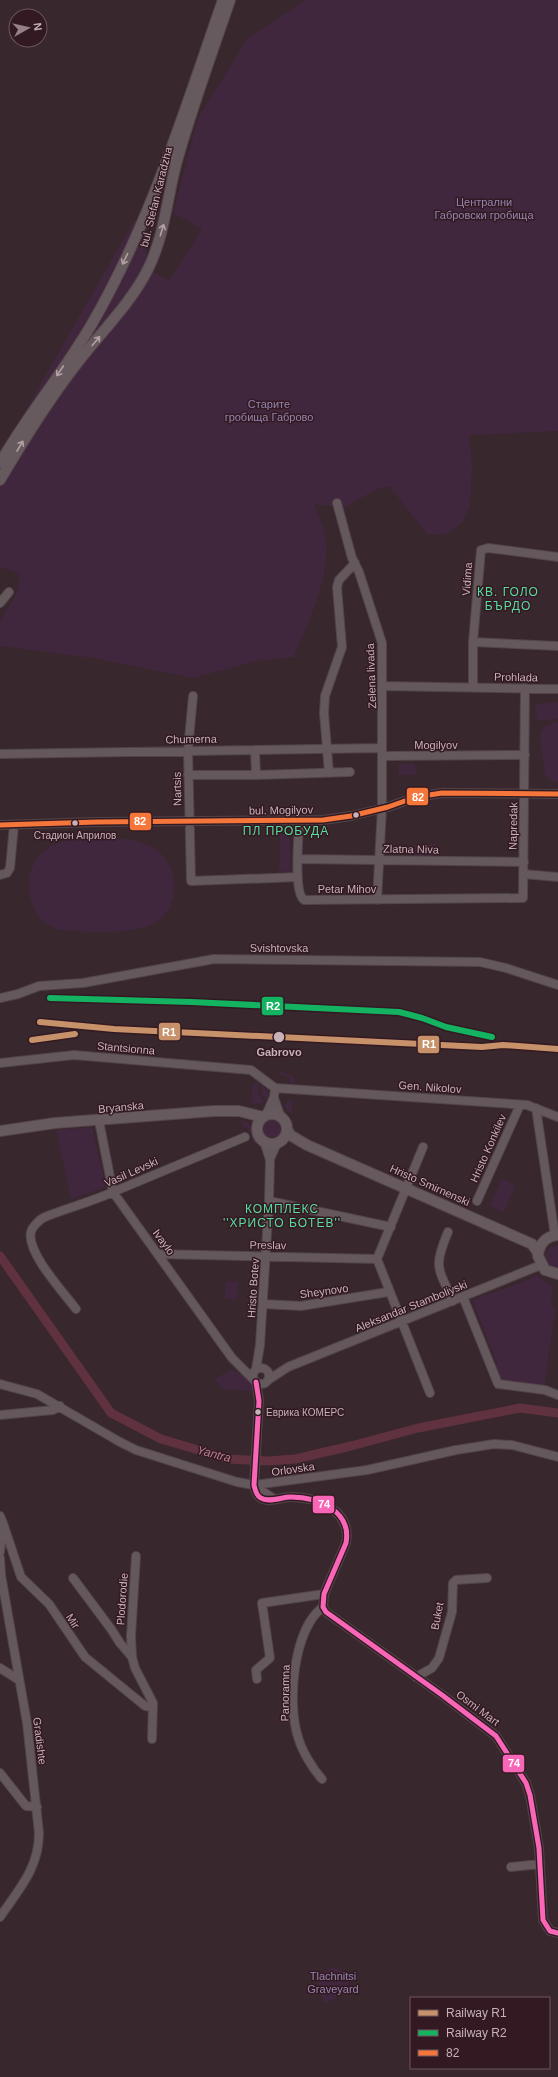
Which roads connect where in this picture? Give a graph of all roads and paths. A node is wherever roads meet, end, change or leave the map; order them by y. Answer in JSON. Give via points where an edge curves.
{"nodes":[{"id":1,"x":223,"y":0,"type":"edge"},
{"id":2,"x":230,"y":0,"type":"edge"},
{"id":3,"x":76,"y":348,"type":"junction"},
{"id":4,"x":84,"y":354,"type":"junction"},
{"id":5,"x":0,"y":463,"type":"edge"},
{"id":6,"x":0,"y":480,"type":"edge"},
{"id":7,"x":337,"y":503,"type":"dead end"},
{"id":8,"x":558,"y":557,"type":"edge"},
{"id":9,"x":354,"y":563,"type":"junction"},
{"id":10,"x":8,"y":592,"type":"dead end"},
{"id":11,"x":0,"y":603,"type":"edge"},
{"id":12,"x":473,"y":642,"type":"junction"},
{"id":13,"x":558,"y":646,"type":"edge"},
{"id":14,"x":383,"y":686,"type":"junction"},
{"id":15,"x":473,"y":687,"type":"junction"},
{"id":16,"x":525,"y":688,"type":"junction"},
{"id":17,"x":558,"y":689,"type":"edge"},
{"id":18,"x":192,"y":696,"type":"dead end"},
{"id":19,"x":327,"y":749,"type":"junction"},
{"id":20,"x":188,"y":750,"type":"junction"},
{"id":21,"x":255,"y":750,"type":"junction"},
{"id":22,"x":382,"y":752,"type":"junction"},
{"id":23,"x":0,"y":754,"type":"edge"},
{"id":24,"x":525,"y":755,"type":"junction"},
{"id":25,"x":350,"y":772,"type":"dead end"},
{"id":26,"x":329,"y":773,"type":"junction"},
{"id":27,"x":188,"y":775,"type":"junction"},
{"id":28,"x":256,"y":775,"type":"junction"},
{"id":29,"x":525,"y":794,"type":"junction"},
{"id":30,"x":558,"y":794,"type":"edge"},
{"id":31,"x":382,"y":808,"type":"junction"},
{"id":32,"x":189,"y":821,"type":"junction"},
{"id":33,"x":299,"y":821,"type":"junction"},
{"id":34,"x":14,"y":824,"type":"junction"},
{"id":35,"x":0,"y":825,"type":"edge"},
{"id":36,"x":298,"y":859,"type":"junction"},
{"id":37,"x":378,"y":860,"type":"junction"},
{"id":38,"x":524,"y":862,"type":"junction"},
{"id":39,"x":524,"y":874,"type":"junction"},
{"id":40,"x":1,"y":875,"type":"edge"},
{"id":41,"x":298,"y":877,"type":"junction"},
{"id":42,"x":558,"y":877,"type":"edge"},
{"id":43,"x":523,"y":898,"type":"joint"},
{"id":44,"x":377,"y":900,"type":"junction"},
{"id":45,"x":558,"y":985,"type":"edge"},
{"id":46,"x":0,"y":998,"type":"edge"},
{"id":47,"x":0,"y":1063,"type":"edge"},
{"id":48,"x":275,"y":1088,"type":"junction"},
{"id":49,"x":274,"y":1097,"type":"junction"},
{"id":50,"x":520,"y":1104,"type":"junction"},
{"id":51,"x":536,"y":1108,"type":"junction"},
{"id":52,"x":245,"y":1113,"type":"junction"},
{"id":53,"x":264,"y":1116,"type":"junction"},
{"id":54,"x":281,"y":1118,"type":"junction"},
{"id":55,"x":558,"y":1118,"type":"edge"},
{"id":56,"x":98,"y":1121,"type":"junction"},
{"id":57,"x":257,"y":1128,"type":"junction"},
{"id":58,"x":287,"y":1129,"type":"junction"},
{"id":59,"x":0,"y":1130,"type":"edge"},
{"id":60,"x":245,"y":1137,"type":"dead end"},
{"id":61,"x":264,"y":1141,"type":"junction"},
{"id":62,"x":278,"y":1143,"type":"junction"},
{"id":63,"x":307,"y":1145,"type":"junction"},
{"id":64,"x":423,"y":1147,"type":"dead end"},
{"id":65,"x":270,"y":1160,"type":"junction"},
{"id":66,"x":407,"y":1189,"type":"junction"},
{"id":67,"x":113,"y":1192,"type":"junction"},
{"id":68,"x":477,"y":1201,"type":"dead end"},
{"id":69,"x":269,"y":1202,"type":"junction"},
{"id":70,"x":554,"y":1202,"type":"edge"},
{"id":71,"x":391,"y":1227,"type":"junction"},
{"id":72,"x":448,"y":1232,"type":"dead end"},
{"id":73,"x":554,"y":1237,"type":"edge"},
{"id":74,"x":532,"y":1244,"type":"junction"},
{"id":75,"x":538,"y":1253,"type":"junction"},
{"id":76,"x":158,"y":1254,"type":"junction"},
{"id":77,"x":266,"y":1256,"type":"junction"},
{"id":78,"x":377,"y":1259,"type":"junction"},
{"id":79,"x":541,"y":1265,"type":"junction"},
{"id":80,"x":558,"y":1274,"type":"edge"},
{"id":81,"x":388,"y":1292,"type":"junction"},
{"id":82,"x":463,"y":1297,"type":"junction"},
{"id":83,"x":453,"y":1301,"type":"junction"},
{"id":84,"x":263,"y":1304,"type":"junction"},
{"id":85,"x":76,"y":1309,"type":"dead end"},
{"id":86,"x":401,"y":1322,"type":"junction"},
{"id":87,"x":237,"y":1365,"type":"junction"},
{"id":88,"x":288,"y":1367,"type":"junction"},
{"id":89,"x":260,"y":1369,"type":"junction"},
{"id":90,"x":255,"y":1381,"type":"junction"},
{"id":91,"x":266,"y":1381,"type":"junction"},
{"id":92,"x":0,"y":1384,"type":"edge"},
{"id":93,"x":430,"y":1393,"type":"dead end"},
{"id":94,"x":558,"y":1395,"type":"edge"},
{"id":95,"x":259,"y":1401,"type":"junction"},
{"id":96,"x":60,"y":1406,"type":"junction"},
{"id":97,"x":0,"y":1416,"type":"edge"},
{"id":98,"x":558,"y":1457,"type":"edge"},
{"id":99,"x":254,"y":1485,"type":"junction"},
{"id":100,"x":2,"y":1520,"type":"edge"},
{"id":101,"x":0,"y":1552,"type":"edge"},
{"id":102,"x":136,"y":1556,"type":"dead end"},
{"id":103,"x":0,"y":1558,"type":"edge"},
{"id":104,"x":1,"y":1575,"type":"edge"},
{"id":105,"x":73,"y":1578,"type":"dead end"},
{"id":106,"x":487,"y":1578,"type":"dead end"},
{"id":107,"x":324,"y":1594,"type":"junction"},
{"id":108,"x":323,"y":1607,"type":"junction"},
{"id":109,"x":132,"y":1657,"type":"junction"},
{"id":110,"x":0,"y":1668,"type":"edge"},
{"id":111,"x":416,"y":1677,"type":"junction"},
{"id":112,"x":257,"y":1679,"type":"dead end"},
{"id":113,"x":19,"y":1680,"type":"junction"},
{"id":114,"x":153,"y":1707,"type":"junction"},
{"id":115,"x":152,"y":1739,"type":"dead end"},
{"id":116,"x":0,"y":1773,"type":"edge"},
{"id":117,"x":322,"y":1779,"type":"dead end"},
{"id":118,"x":37,"y":1807,"type":"junction"},
{"id":119,"x":540,"y":1864,"type":"junction"},
{"id":120,"x":511,"y":1867,"type":"dead end"},
{"id":121,"x":0,"y":1917,"type":"edge"},
{"id":122,"x":558,"y":1933,"type":"edge"}],
"edges":[{"from":1,"to":3,"type":"main road","name":"bul. Stefan Karadzha","one_way":true,"via":[[148,212],[96,315]]},
{"from":4,"to":2,"type":"main road","name":"bul. Stefan Karadzha","one_way":true,"via":[[136,288],[156,249],[184,137]]},
{"from":3,"to":4,"type":"main road"},
{"from":3,"to":5,"type":"main road","name":"bul. Stefan Karadzha","one_way":true},
{"from":6,"to":4,"type":"main road","name":"bul. Stefan Karadzha","one_way":true,"via":[[45,408]]},
{"from":7,"to":9,"type":"street","name":"Zelena livada"},
{"from":8,"to":12,"type":"street","name":"Vidima","via":[[488,548],[481,550]]},
{"from":9,"to":14,"type":"street","name":"Zelena livada","via":[[382,643]]},
{"from":9,"to":19,"type":"street","via":[[339,580],[337,587],[342,647],[325,696],[324,731]]},
{"from":10,"to":11,"type":"street"},
{"from":12,"to":13,"type":"street"},
{"from":12,"to":15,"type":"street","name":"Vidima"},
{"from":14,"to":15,"type":"street","name":"Prohlada"},
{"from":14,"to":22,"type":"street","name":"Zelena livada"},
{"from":15,"to":16,"type":"street","name":"Prohlada"},
{"from":16,"to":17,"type":"street","name":"Prohlada"},
{"from":16,"to":24,"type":"street","name":"Napredak"},
{"from":18,"to":20,"type":"street","name":"Nartsis"},
{"from":19,"to":21,"type":"street","name":"Chumerna"},
{"from":19,"to":22,"type":"street","name":"Chumerna"},
{"from":19,"to":26,"type":"street"},
{"from":20,"to":21,"type":"street","name":"Chumerna"},
{"from":20,"to":23,"type":"street","name":"Chumerna"},
{"from":20,"to":27,"type":"street","name":"Nartsis"},
{"from":21,"to":28,"type":"street"},
{"from":22,"to":24,"type":"street","name":"Mogilyov"},
{"from":22,"to":31,"type":"street","name":"Zelena livada"},
{"from":24,"to":29,"type":"street","name":"Napredak"},
{"from":25,"to":26,"type":"street"},
{"from":26,"to":28,"type":"street"},
{"from":27,"to":28,"type":"street"},
{"from":27,"to":32,"type":"street","name":"Nartsis"},
{"from":29,"to":30,"type":"street","name":"bul. Mogilyov"},
{"from":29,"to":31,"type":"street","name":"bul. Mogilyov","via":[[442,793],[416,797]]},
{"from":29,"to":38,"type":"street","name":"Napredak"},
{"from":31,"to":33,"type":"street","name":"bul. Mogilyov","via":[[351,816]]},
{"from":31,"to":37,"type":"street","name":"Zelena livada"},
{"from":32,"to":33,"type":"street","name":"bul. Mogilyov"},
{"from":32,"to":34,"type":"street","name":"bul. Mogilyov"},
{"from":32,"to":41,"type":"street","name":"Nartsis","via":[[191,881]]},
{"from":33,"to":36,"type":"street","name":"Petar Mihov"},
{"from":34,"to":35,"type":"street","name":"bul. Mogilyov"},
{"from":34,"to":40,"type":"street","via":[[10,868],[7,873]]},
{"from":36,"to":37,"type":"street","name":"Zlatna Niva"},
{"from":36,"to":41,"type":"street","name":"Petar Mihov"},
{"from":37,"to":38,"type":"street","name":"Zlatna Niva"},
{"from":37,"to":44,"type":"street","name":"Zelena livada"},
{"from":38,"to":39,"type":"street","name":"Napredak"},
{"from":39,"to":42,"type":"street"},
{"from":39,"to":43,"type":"street","name":"Napredak"},
{"from":41,"to":44,"type":"street","name":"Petar Mihov","via":[[299,895],[304,900]]},
{"from":43,"to":44,"type":"street","name":"Petar Mihov"},
{"from":45,"to":46,"type":"street","name":"Svishtovska","via":[[480,962],[214,958],[83,983],[39,986]]},
{"from":47,"to":48,"type":"street","name":"Stantsionna","via":[[74,1055],[251,1070]]},
{"from":48,"to":49,"type":"street"},
{"from":48,"to":50,"type":"street","name":"Gen. Nikolov"},
{"from":49,"to":53,"type":"street"},
{"from":49,"to":54,"type":"street"},
{"from":50,"to":51,"type":"street","name":"Gen. Nikolov"},
{"from":50,"to":68,"type":"street","name":"Hristo Konkilev"},
{"from":51,"to":55,"type":"street","name":"Gen. Nikolov"},
{"from":51,"to":70,"type":"street"},
{"from":52,"to":53,"type":"main road","name":"Bryanska"},
{"from":52,"to":56,"type":"main road","name":"Bryanska","via":[[214,1111]]},
{"from":52,"to":57,"type":"main road"},
{"from":53,"to":54,"type":"main road","via":[[273,1114]]},
{"from":53,"to":57,"type":"main road"},
{"from":54,"to":58,"type":"main road"},
{"from":56,"to":59,"type":"main road","name":"Bryanska"},
{"from":56,"to":67,"type":"street","name":"Ivaylo"},
{"from":57,"to":61,"type":"main road","via":[[259,1136]]},
{"from":58,"to":62,"type":"main road","via":[[284,1138]]},
{"from":58,"to":63,"type":"main road","name":"Hristo Smirnenski","via":[[290,1135]]},
{"from":60,"to":67,"type":"street","name":"Vasil Levski"},
{"from":61,"to":62,"type":"main road"},
{"from":61,"to":65,"type":"street","name":"Hristo Botev"},
{"from":62,"to":63,"type":"main road","name":"Hristo Smirnenski"},
{"from":62,"to":65,"type":"street","name":"Hristo Botev"},
{"from":63,"to":66,"type":"main road","name":"Hristo Smirnenski"},
{"from":64,"to":66,"type":"street"},
{"from":65,"to":69,"type":"street","name":"Hristo Botev"},
{"from":66,"to":71,"type":"street"},
{"from":66,"to":74,"type":"main road","name":"Hristo Smirnenski"},
{"from":67,"to":76,"type":"street","name":"Ivaylo"},
{"from":67,"to":85,"type":"street","name":"Vasil Levski","via":[[44,1217],[31,1232],[38,1258]]},
{"from":69,"to":71,"type":"street"},
{"from":69,"to":77,"type":"street","name":"Hristo Botev"},
{"from":70,"to":73,"type":"street"},
{"from":71,"to":78,"type":"street"},
{"from":72,"to":83,"type":"street","via":[[438,1254],[438,1262]]},
{"from":73,"to":74,"type":"main road"},
{"from":73,"to":75,"type":"main road","via":[[541,1245]]},
{"from":74,"to":75,"type":"main road"},
{"from":75,"to":79,"type":"main road"},
{"from":76,"to":77,"type":"street","name":"Preslav"},
{"from":76,"to":87,"type":"street","name":"Ivaylo"},
{"from":77,"to":78,"type":"street","name":"Preslav"},
{"from":77,"to":84,"type":"street","name":"Hristo Botev"},
{"from":78,"to":81,"type":"street"},
{"from":79,"to":80,"type":"main road","via":[[547,1271]]},
{"from":79,"to":82,"type":"street","name":"Aleksandar Stamboliyski"},
{"from":81,"to":84,"type":"street","name":"Sheynovo","via":[[301,1306]]},
{"from":81,"to":86,"type":"street"},
{"from":82,"to":83,"type":"street","name":"Aleksandar Stamboliyski"},
{"from":82,"to":94,"type":"street","via":[[498,1384],[545,1390]]},
{"from":83,"to":86,"type":"street","name":"Aleksandar Stamboliyski"},
{"from":84,"to":89,"type":"street","name":"Hristo Botev"},
{"from":86,"to":88,"type":"street","name":"Aleksandar Stamboliyski"},
{"from":86,"to":93,"type":"street"},
{"from":87,"to":89,"type":"street"},
{"from":87,"to":90,"type":"street","name":"Ivaylo"},
{"from":88,"to":89,"type":"street","name":"Aleksandar Stamboliyski"},
{"from":88,"to":91,"type":"street","name":"Aleksandar Stamboliyski"},
{"from":89,"to":90,"type":"street","name":"Hristo Botev","via":[[253,1376]]},
{"from":89,"to":91,"type":"street","via":[[268,1373]]},
{"from":90,"to":91,"type":"street"},
{"from":90,"to":95,"type":"street"},
{"from":91,"to":95,"type":"street"},
{"from":92,"to":96,"type":"street","name":"Orlovska","via":[[37,1394]]},
{"from":95,"to":99,"type":"street"},
{"from":96,"to":97,"type":"street","via":[[53,1410]]},
{"from":96,"to":99,"type":"street","name":"Orlovska","via":[[136,1450]]},
{"from":98,"to":99,"type":"street","name":"Orlovska","via":[[512,1445],[494,1444],[367,1470]]},
{"from":99,"to":107,"type":"street","via":[[260,1498],[307,1498],[331,1508],[344,1519],[348,1535],[346,1543]]},
{"from":100,"to":101,"type":"street"},
{"from":100,"to":114,"type":"street","name":"Mir","via":[[21,1577],[49,1604],[85,1658],[145,1706]]},
{"from":102,"to":109,"type":"street","name":"Plodorodie"},
{"from":103,"to":104,"type":"street","name":"Gradishte"},
{"from":104,"to":113,"type":"street","name":"Gradishte"},
{"from":105,"to":109,"type":"street","via":[[122,1647]]},
{"from":106,"to":111,"type":"street","name":"Buket","via":[[456,1580],[453,1583],[452,1612],[439,1658],[432,1668]]},
{"from":107,"to":108,"type":"street"},
{"from":107,"to":112,"type":"street","via":[[262,1603],[270,1658],[256,1670]]},
{"from":108,"to":111,"type":"street","name":"Osmi Mart","via":[[348,1629]]},
{"from":108,"to":117,"type":"street","name":"Panoramna","via":[[309,1621],[298,1652],[293,1704],[298,1738]]},
{"from":109,"to":114,"type":"street"},
{"from":110,"to":113,"type":"street"},
{"from":111,"to":119,"type":"street","name":"Osmi Mart","via":[[496,1736],[528,1788]]},
{"from":113,"to":118,"type":"street","name":"Gradishte"},
{"from":114,"to":115,"type":"street"},
{"from":116,"to":118,"type":"street","via":[[26,1806]]},
{"from":118,"to":121,"type":"street","name":"Gradishte","via":[[39,1848],[36,1860]]},
{"from":119,"to":120,"type":"street"},
{"from":119,"to":122,"type":"street","name":"Osmi Mart","via":[[543,1920],[550,1931]]}]}
